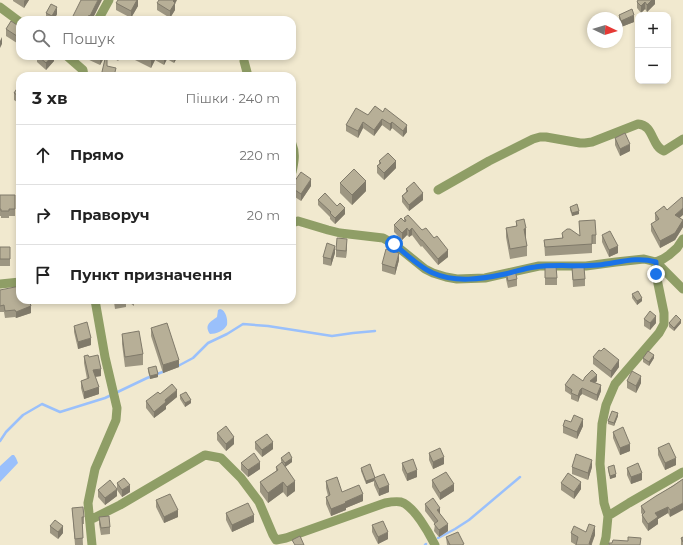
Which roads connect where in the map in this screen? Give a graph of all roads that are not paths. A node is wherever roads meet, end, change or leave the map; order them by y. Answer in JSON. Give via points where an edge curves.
{"nodes":[{"id":1,"x":109,"y":0,"type":"edge"},
{"id":2,"x":0,"y":7,"type":"edge"},
{"id":3,"x":100,"y":16,"type":"edge"},
{"id":4,"x":16,"y":19,"type":"edge"},
{"id":5,"x":78,"y":60,"type":"edge"},
{"id":6,"x":244,"y":61,"type":"dead end"},
{"id":7,"x":83,"y":72,"type":"edge"},
{"id":8,"x":247,"y":72,"type":"edge"},
{"id":9,"x":683,"y":139,"type":"edge"},
{"id":10,"x":438,"y":190,"type":"dead end"},
{"id":11,"x":296,"y":222,"type":"edge"},
{"id":12,"x":683,"y":238,"type":"edge"},
{"id":13,"x":656,"y":262,"type":"junction"},
{"id":14,"x":16,"y":282,"type":"edge"},
{"id":15,"x":0,"y":284,"type":"edge"},
{"id":16,"x":683,"y":289,"type":"edge"},
{"id":17,"x":96,"y":304,"type":"edge"},
{"id":18,"x":683,"y":472,"type":"edge"},
{"id":19,"x":608,"y":516,"type":"junction"},
{"id":20,"x":90,"y":520,"type":"junction"},
{"id":21,"x":92,"y":545,"type":"edge"},
{"id":22,"x":435,"y":545,"type":"edge"},
{"id":23,"x":604,"y":545,"type":"edge"}],
"edges":[{"from":1,"to":3,"type":"street"},
{"from":2,"to":4,"type":"street"},
{"from":5,"to":7,"type":"street"},
{"from":6,"to":8,"type":"street"},
{"from":9,"to":10,"type":"street","via":[[664,151],[660,150],[643,124],[586,143],[540,137],[489,161]]},
{"from":11,"to":13,"type":"street","via":[[328,230],[384,238],[429,271],[457,279],[485,278],[539,266],[586,266],[644,259]]},
{"from":12,"to":13,"type":"street","via":[[677,248]]},
{"from":13,"to":16,"type":"street"},
{"from":13,"to":19,"type":"street","via":[[664,324],[615,384],[606,405],[602,424],[600,464]]},
{"from":14,"to":15,"type":"street"},
{"from":17,"to":20,"type":"street","via":[[117,408],[116,420],[95,469],[88,503]]},
{"from":18,"to":19,"type":"street"},
{"from":19,"to":23,"type":"street"},
{"from":20,"to":21,"type":"street"},
{"from":20,"to":22,"type":"street","via":[[205,455],[221,458],[241,478],[259,502],[276,540],[395,501],[409,507]]}]}
